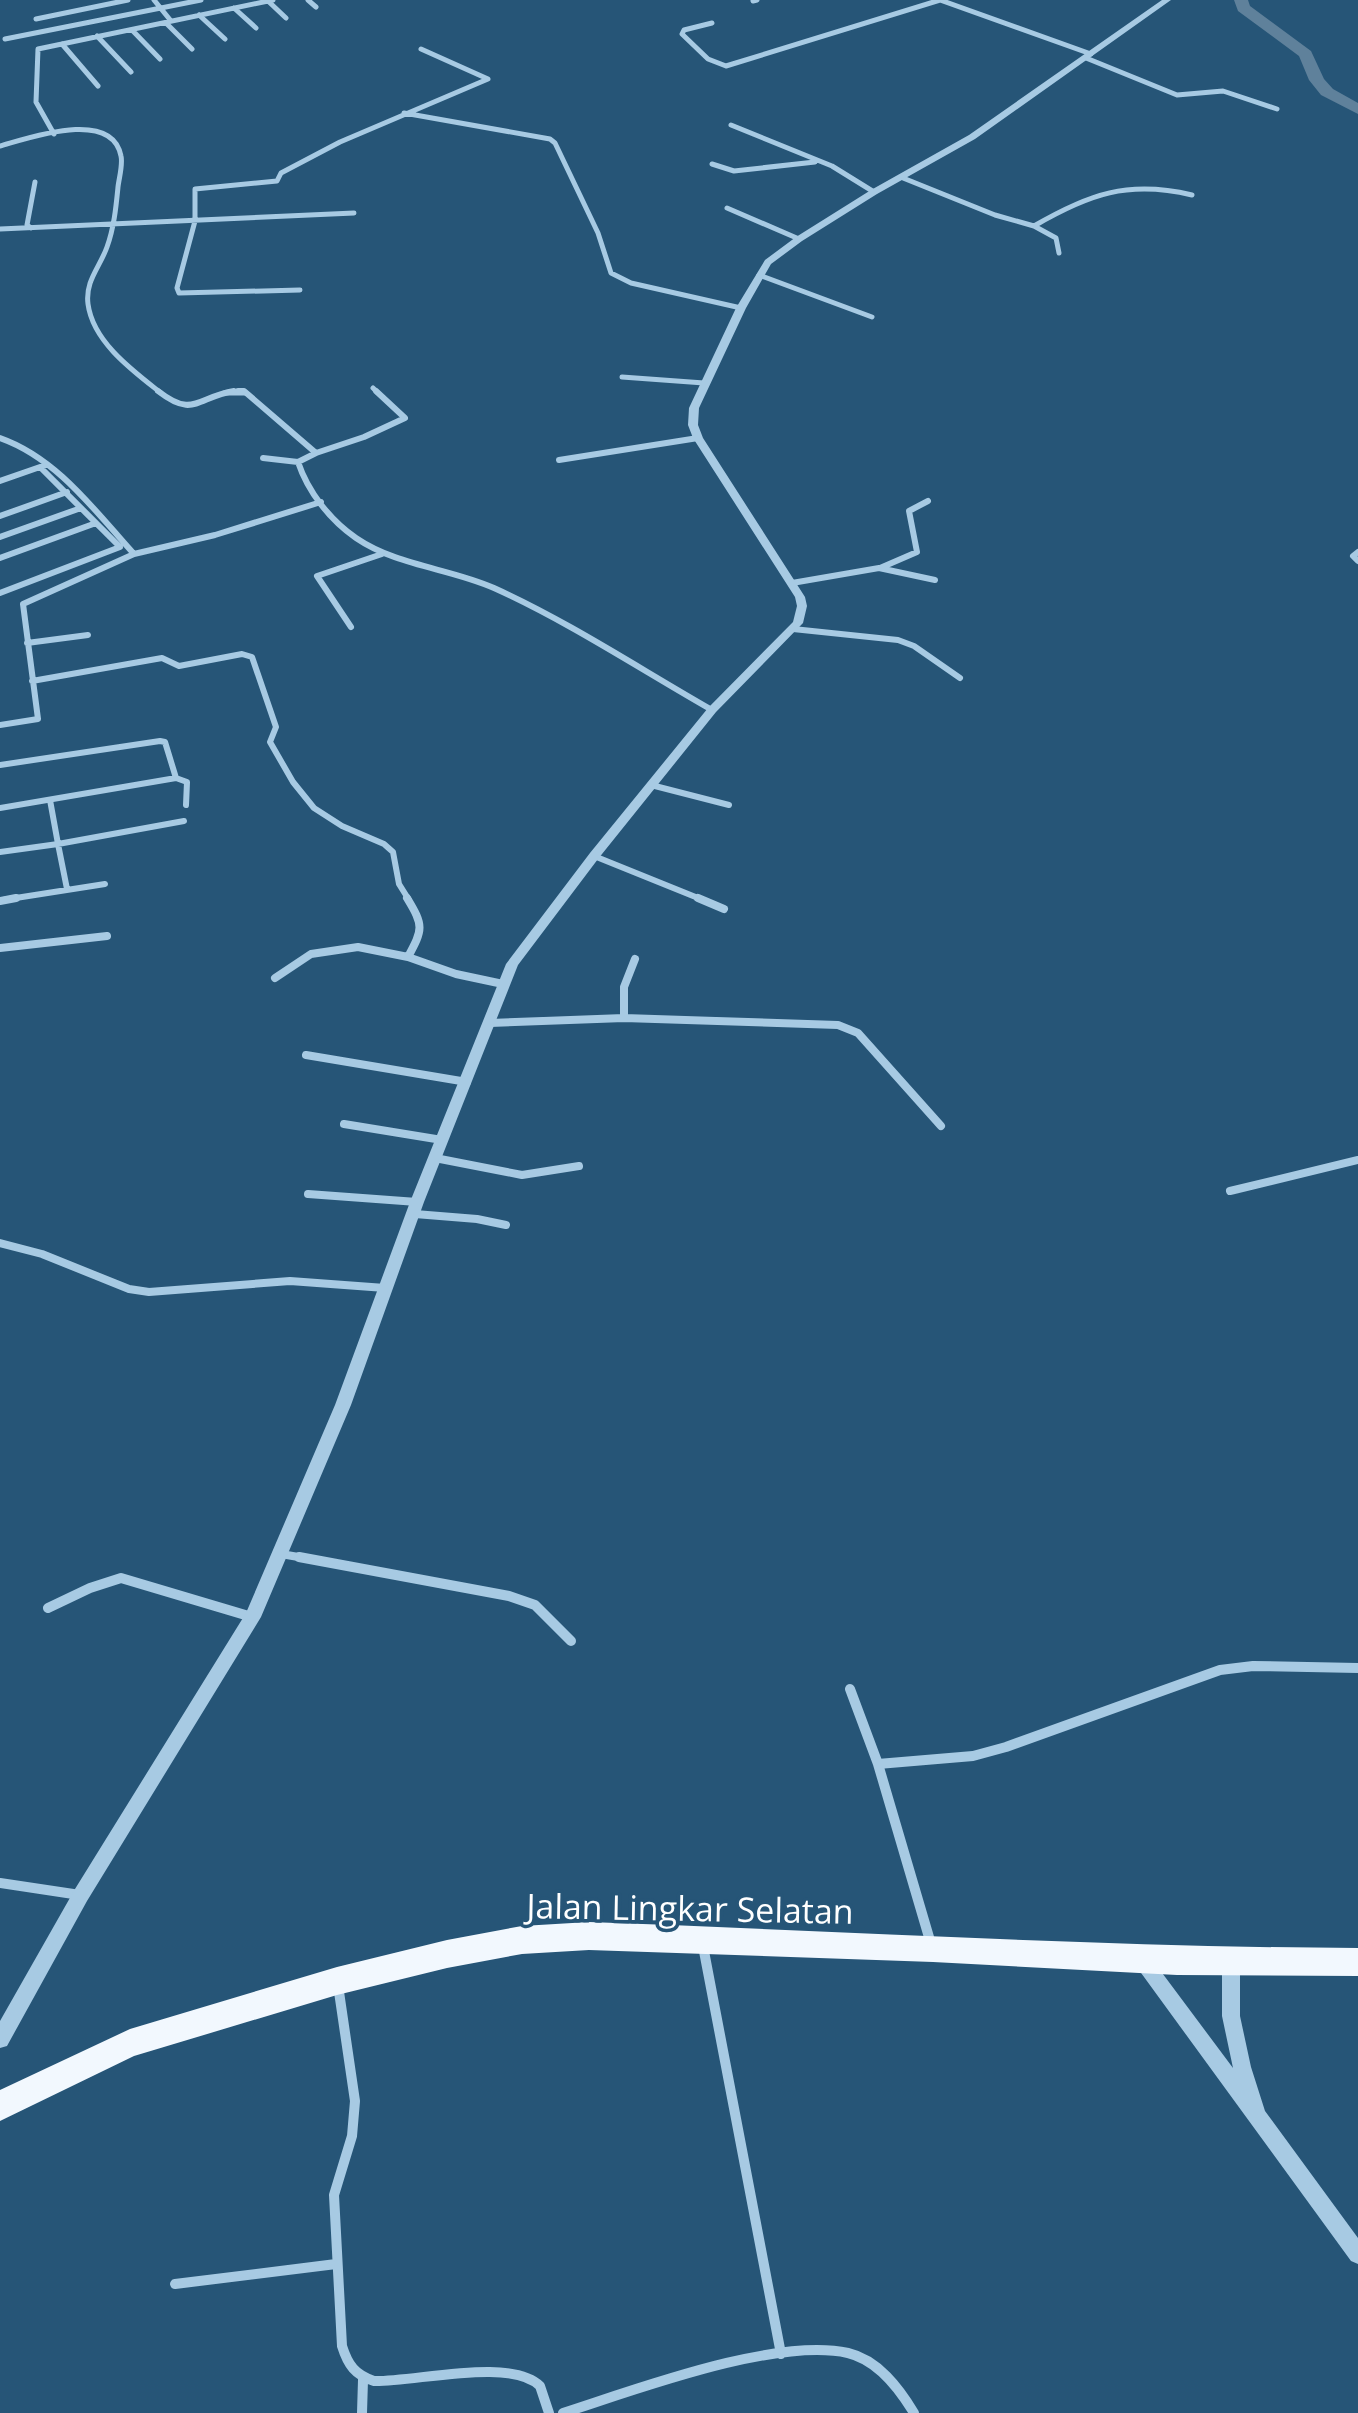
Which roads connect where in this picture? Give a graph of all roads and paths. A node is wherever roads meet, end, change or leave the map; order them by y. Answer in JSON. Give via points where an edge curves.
{"nodes":[{"id":1,"x":128,"y":0,"type":"edge"},
{"id":2,"x":154,"y":0,"type":"edge"},
{"id":3,"x":201,"y":0,"type":"edge"},
{"id":4,"x":270,"y":0,"type":"edge"},
{"id":5,"x":308,"y":0,"type":"edge"},
{"id":6,"x":940,"y":0,"type":"edge"},
{"id":7,"x":1167,"y":0,"type":"edge"},
{"id":8,"x":969,"y":2,"type":"edge"},
{"id":9,"x":316,"y":7,"type":"dead end"},
{"id":10,"x":162,"y":8,"type":"junction"},
{"id":11,"x":234,"y":8,"type":"junction"},
{"id":12,"x":973,"y":12,"type":"junction"},
{"id":13,"x":199,"y":15,"type":"junction"},
{"id":14,"x":286,"y":18,"type":"dead end"},
{"id":15,"x":36,"y":19,"type":"dead end"},
{"id":16,"x":169,"y":22,"type":"junction"},
{"id":17,"x":712,"y":23,"type":"dead end"},
{"id":18,"x":256,"y":28,"type":"dead end"},
{"id":19,"x":132,"y":30,"type":"junction"},
{"id":20,"x":44,"y":32,"type":"junction"},
{"id":21,"x":97,"y":36,"type":"junction"},
{"id":22,"x":5,"y":39,"type":"dead end"},
{"id":23,"x":225,"y":39,"type":"dead end"},
{"id":24,"x":60,"y":45,"type":"junction"},
{"id":25,"x":192,"y":49,"type":"dead end"},
{"id":26,"x":421,"y":49,"type":"dead end"},
{"id":27,"x":1089,"y":56,"type":"junction"},
{"id":28,"x":160,"y":59,"type":"dead end"},
{"id":29,"x":131,"y":72,"type":"dead end"},
{"id":30,"x":98,"y":86,"type":"dead end"},
{"id":31,"x":1277,"y":109,"type":"dead end"},
{"id":32,"x":403,"y":113,"type":"junction"},
{"id":33,"x":731,"y":125,"type":"dead end"},
{"id":34,"x":54,"y":134,"type":"junction"},
{"id":35,"x":0,"y":146,"type":"edge"},
{"id":36,"x":820,"y":161,"type":"junction"},
{"id":37,"x":712,"y":164,"type":"dead end"},
{"id":38,"x":903,"y":178,"type":"junction"},
{"id":39,"x":35,"y":182,"type":"dead end"},
{"id":40,"x":874,"y":192,"type":"junction"},
{"id":41,"x":1192,"y":195,"type":"dead end"},
{"id":42,"x":727,"y":208,"type":"dead end"},
{"id":43,"x":354,"y":213,"type":"dead end"},
{"id":44,"x":195,"y":221,"type":"junction"},
{"id":45,"x":113,"y":225,"type":"junction"},
{"id":46,"x":1034,"y":226,"type":"junction"},
{"id":47,"x":31,"y":228,"type":"junction"},
{"id":48,"x":0,"y":229,"type":"edge"},
{"id":49,"x":799,"y":239,"type":"junction"},
{"id":50,"x":1059,"y":253,"type":"dead end"},
{"id":51,"x":759,"y":275,"type":"junction"},
{"id":52,"x":300,"y":290,"type":"dead end"},
{"id":53,"x":741,"y":308,"type":"junction"},
{"id":54,"x":872,"y":317,"type":"dead end"},
{"id":55,"x":622,"y":377,"type":"dead end"},
{"id":56,"x":704,"y":383,"type":"junction"},
{"id":57,"x":373,"y":388,"type":"dead end"},
{"id":58,"x":698,"y":438,"type":"junction"},
{"id":59,"x":0,"y":441,"type":"edge"},
{"id":60,"x":316,"y":453,"type":"junction"},
{"id":61,"x":263,"y":458,"type":"dead end"},
{"id":62,"x":559,"y":460,"type":"dead end"},
{"id":63,"x":298,"y":462,"type":"junction"},
{"id":64,"x":43,"y":466,"type":"junction"},
{"id":65,"x":0,"y":481,"type":"edge"},
{"id":66,"x":67,"y":492,"type":"junction"},
{"id":67,"x":928,"y":501,"type":"dead end"},
{"id":68,"x":321,"y":502,"type":"junction"},
{"id":69,"x":81,"y":508,"type":"junction"},
{"id":70,"x":0,"y":516,"type":"edge"},
{"id":71,"x":96,"y":523,"type":"junction"},
{"id":72,"x":0,"y":537,"type":"edge"},
{"id":73,"x":1358,"y":552,"type":"edge"},
{"id":74,"x":385,"y":553,"type":"junction"},
{"id":75,"x":134,"y":554,"type":"junction"},
{"id":76,"x":0,"y":558,"type":"edge"},
{"id":77,"x":1358,"y":561,"type":"edge"},
{"id":78,"x":879,"y":568,"type":"junction"},
{"id":79,"x":935,"y":580,"type":"dead end"},
{"id":80,"x":792,"y":583,"type":"junction"},
{"id":81,"x":0,"y":593,"type":"edge"},
{"id":82,"x":351,"y":627,"type":"dead end"},
{"id":83,"x":793,"y":629,"type":"junction"},
{"id":84,"x":88,"y":635,"type":"dead end"},
{"id":85,"x":27,"y":643,"type":"junction"},
{"id":86,"x":960,"y":678,"type":"dead end"},
{"id":87,"x":32,"y":681,"type":"junction"},
{"id":88,"x":712,"y":710,"type":"junction"},
{"id":89,"x":0,"y":725,"type":"edge"},
{"id":90,"x":0,"y":765,"type":"edge"},
{"id":91,"x":176,"y":778,"type":"junction"},
{"id":92,"x":651,"y":785,"type":"junction"},
{"id":93,"x":50,"y":800,"type":"junction"},
{"id":94,"x":186,"y":805,"type":"dead end"},
{"id":95,"x":729,"y":805,"type":"dead end"},
{"id":96,"x":0,"y":808,"type":"edge"},
{"id":97,"x":184,"y":821,"type":"dead end"},
{"id":98,"x":58,"y":844,"type":"junction"},
{"id":99,"x":0,"y":852,"type":"edge"},
{"id":100,"x":594,"y":856,"type":"junction"},
{"id":101,"x":105,"y":884,"type":"dead end"},
{"id":102,"x":67,"y":889,"type":"junction"},
{"id":103,"x":0,"y":901,"type":"edge"},
{"id":104,"x":724,"y":909,"type":"dead end"},
{"id":105,"x":107,"y":936,"type":"dead end"},
{"id":106,"x":0,"y":948,"type":"edge"},
{"id":107,"x":408,"y":957,"type":"junction"},
{"id":108,"x":635,"y":959,"type":"dead end"},
{"id":109,"x":275,"y":978,"type":"dead end"},
{"id":110,"x":503,"y":984,"type":"junction"},
{"id":111,"x":624,"y":1018,"type":"junction"},
{"id":112,"x":490,"y":1023,"type":"junction"},
{"id":113,"x":306,"y":1055,"type":"dead end"},
{"id":114,"x":467,"y":1082,"type":"junction"},
{"id":115,"x":344,"y":1124,"type":"dead end"},
{"id":116,"x":941,"y":1126,"type":"dead end"},
{"id":117,"x":442,"y":1140,"type":"junction"},
{"id":118,"x":435,"y":1158,"type":"junction"},
{"id":119,"x":1358,"y":1160,"type":"edge"},
{"id":120,"x":579,"y":1166,"type":"dead end"},
{"id":121,"x":1230,"y":1191,"type":"dead end"},
{"id":122,"x":308,"y":1194,"type":"dead end"},
{"id":123,"x":416,"y":1208,"type":"junction"},
{"id":124,"x":506,"y":1225,"type":"dead end"},
{"id":125,"x":0,"y":1243,"type":"edge"},
{"id":126,"x":385,"y":1288,"type":"junction"},
{"id":127,"x":281,"y":1554,"type":"junction"},
{"id":128,"x":48,"y":1608,"type":"dead end"},
{"id":129,"x":253,"y":1617,"type":"junction"},
{"id":130,"x":571,"y":1641,"type":"dead end"},
{"id":131,"x":1358,"y":1668,"type":"edge"},
{"id":132,"x":850,"y":1689,"type":"dead end"},
{"id":133,"x":878,"y":1764,"type":"junction"},
{"id":134,"x":0,"y":1883,"type":"edge"},
{"id":135,"x":81,"y":1895,"type":"junction"},
{"id":136,"x":702,"y":1941,"type":"junction"},
{"id":137,"x":933,"y":1948,"type":"junction"},
{"id":138,"x":1142,"y":1960,"type":"junction"},
{"id":139,"x":1231,"y":1962,"type":"junction"},
{"id":140,"x":1358,"y":1962,"type":"edge"},
{"id":141,"x":337,"y":1981,"type":"junction"},
{"id":142,"x":0,"y":2039,"type":"edge"},
{"id":143,"x":0,"y":2106,"type":"edge"},
{"id":144,"x":1259,"y":2121,"type":"junction"},
{"id":145,"x":1358,"y":2254,"type":"edge"},
{"id":146,"x":336,"y":2264,"type":"junction"},
{"id":147,"x":175,"y":2284,"type":"dead end"},
{"id":148,"x":781,"y":2354,"type":"junction"},
{"id":149,"x":363,"y":2380,"type":"junction"},
{"id":150,"x":362,"y":2413,"type":"edge"},
{"id":151,"x":549,"y":2413,"type":"edge"},
{"id":152,"x":563,"y":2413,"type":"edge"},
{"id":153,"x":914,"y":2413,"type":"edge"}],
"edges":[{"from":1,"to":15,"type":"street"},
{"from":2,"to":10,"type":"street"},
{"from":3,"to":10,"type":"street"},
{"from":4,"to":11,"type":"street"},
{"from":4,"to":14,"type":"street"},
{"from":5,"to":9,"type":"street"},
{"from":6,"to":12,"type":"street"},
{"from":6,"to":17,"type":"street","via":[[726,66],[693,47],[682,34]]},
{"from":7,"to":27,"type":"street"},
{"from":8,"to":12,"type":"street"},
{"from":10,"to":16,"type":"street"},
{"from":10,"to":20,"type":"street"},
{"from":11,"to":13,"type":"street"},
{"from":11,"to":18,"type":"street"},
{"from":12,"to":27,"type":"street"},
{"from":13,"to":16,"type":"street"},
{"from":13,"to":23,"type":"street"},
{"from":16,"to":19,"type":"street"},
{"from":16,"to":25,"type":"street"},
{"from":19,"to":21,"type":"street"},
{"from":19,"to":28,"type":"street"},
{"from":20,"to":22,"type":"street"},
{"from":20,"to":24,"type":"street"},
{"from":21,"to":24,"type":"street"},
{"from":21,"to":29,"type":"street"},
{"from":24,"to":30,"type":"street"},
{"from":24,"to":34,"type":"street","via":[[37,50],[36,102]]},
{"from":26,"to":32,"type":"street","via":[[488,79]]},
{"from":27,"to":31,"type":"street","via":[[1177,95],[1223,91]]},
{"from":27,"to":38,"type":"street"},
{"from":32,"to":44,"type":"street","via":[[281,173],[277,181],[197,188]]},
{"from":32,"to":53,"type":"street","via":[[550,139],[598,233],[611,273],[631,283]]},
{"from":33,"to":36,"type":"street"},
{"from":34,"to":35,"type":"street"},
{"from":34,"to":45,"type":"street","via":[[94,128],[119,148]]},
{"from":36,"to":37,"type":"street","via":[[734,171]]},
{"from":36,"to":40,"type":"street"},
{"from":38,"to":40,"type":"street"},
{"from":38,"to":46,"type":"street"},
{"from":39,"to":47,"type":"street","via":[[27,225]]},
{"from":40,"to":49,"type":"street"},
{"from":41,"to":46,"type":"street","via":[[1158,186],[1120,187]]},
{"from":42,"to":49,"type":"street"},
{"from":43,"to":44,"type":"street"},
{"from":44,"to":45,"type":"street"},
{"from":44,"to":52,"type":"street","via":[[179,293]]},
{"from":45,"to":47,"type":"street"},
{"from":45,"to":60,"type":"street","via":[[88,287],[93,323],[105,342],[176,405],[244,391]]},
{"from":46,"to":50,"type":"street","via":[[1056,238]]},
{"from":47,"to":48,"type":"street"},
{"from":49,"to":51,"type":"street"},
{"from":51,"to":53,"type":"street"},
{"from":51,"to":54,"type":"street"},
{"from":53,"to":56,"type":"street"},
{"from":55,"to":56,"type":"street"},
{"from":56,"to":58,"type":"street","via":[[693,418]]},
{"from":57,"to":60,"type":"street","via":[[405,418]]},
{"from":58,"to":62,"type":"street"},
{"from":58,"to":80,"type":"street"},
{"from":59,"to":64,"type":"street","via":[[11,441]]},
{"from":60,"to":63,"type":"street"},
{"from":61,"to":63,"type":"street"},
{"from":63,"to":68,"type":"street"},
{"from":64,"to":65,"type":"street"},
{"from":64,"to":66,"type":"street"},
{"from":64,"to":75,"type":"street","via":[[84,500]]},
{"from":66,"to":69,"type":"street"},
{"from":66,"to":70,"type":"street"},
{"from":67,"to":78,"type":"street","via":[[909,511],[917,552]]},
{"from":68,"to":74,"type":"street","via":[[356,539]]},
{"from":68,"to":75,"type":"street"},
{"from":69,"to":71,"type":"street"},
{"from":69,"to":72,"type":"street"},
{"from":71,"to":76,"type":"street"},
{"from":71,"to":81,"type":"street","via":[[120,547]]},
{"from":73,"to":77,"type":"street","via":[[1353,556]]},
{"from":74,"to":82,"type":"street","via":[[317,576]]},
{"from":74,"to":88,"type":"street","via":[[492,587]]},
{"from":75,"to":85,"type":"street","via":[[23,604]]},
{"from":78,"to":79,"type":"street"},
{"from":78,"to":80,"type":"street"},
{"from":80,"to":83,"type":"street","via":[[802,606]]},
{"from":83,"to":86,"type":"street","via":[[898,640]]},
{"from":83,"to":88,"type":"street"},
{"from":84,"to":85,"type":"street"},
{"from":85,"to":87,"type":"street"},
{"from":87,"to":89,"type":"street","via":[[38,719]]},
{"from":87,"to":107,"type":"street","via":[[162,658],[179,666],[242,654],[252,657],[276,727],[270,742],[291,783],[321,816],[393,852],[399,884],[420,920],[421,933]]},
{"from":88,"to":92,"type":"street"},
{"from":90,"to":91,"type":"street","via":[[160,741],[169,749]]},
{"from":91,"to":93,"type":"street"},
{"from":91,"to":94,"type":"street","via":[[187,782]]},
{"from":92,"to":95,"type":"street"},
{"from":92,"to":100,"type":"street"},
{"from":93,"to":96,"type":"street"},
{"from":93,"to":98,"type":"street"},
{"from":97,"to":98,"type":"street"},
{"from":98,"to":99,"type":"street"},
{"from":98,"to":102,"type":"street"},
{"from":100,"to":104,"type":"street"},
{"from":100,"to":110,"type":"street","via":[[512,964]]},
{"from":101,"to":102,"type":"street"},
{"from":102,"to":103,"type":"street"},
{"from":105,"to":106,"type":"street"},
{"from":107,"to":109,"type":"street","via":[[358,947],[311,954]]},
{"from":107,"to":110,"type":"street"},
{"from":108,"to":111,"type":"street","via":[[622,991]]},
{"from":110,"to":112,"type":"street"},
{"from":111,"to":112,"type":"street"},
{"from":111,"to":116,"type":"street","via":[[850,1028]]},
{"from":112,"to":114,"type":"street"},
{"from":113,"to":114,"type":"street"},
{"from":114,"to":117,"type":"street"},
{"from":115,"to":117,"type":"street"},
{"from":117,"to":118,"type":"street"},
{"from":118,"to":120,"type":"street","via":[[522,1175]]},
{"from":118,"to":123,"type":"street"},
{"from":119,"to":121,"type":"street"},
{"from":122,"to":123,"type":"street"},
{"from":123,"to":124,"type":"street"},
{"from":123,"to":126,"type":"street"},
{"from":125,"to":126,"type":"street","via":[[149,1292],[290,1281]]},
{"from":126,"to":127,"type":"street"},
{"from":127,"to":129,"type":"street"},
{"from":127,"to":130,"type":"street","via":[[509,1596],[535,1605]]},
{"from":128,"to":129,"type":"street","via":[[121,1578]]},
{"from":129,"to":135,"type":"street"},
{"from":131,"to":133,"type":"street","via":[[1220,1670],[1006,1747]]},
{"from":132,"to":133,"type":"street"},
{"from":133,"to":137,"type":"street"},
{"from":134,"to":135,"type":"street"},
{"from":135,"to":142,"type":"street"},
{"from":136,"to":137,"type":"highway","name":"Jalan Lingkar Selatan"},
{"from":136,"to":141,"type":"highway","name":"Jalan Lingkar Selatan","via":[[589,1936],[522,1940]]},
{"from":136,"to":148,"type":"street"},
{"from":137,"to":138,"type":"highway","name":"Jalan Lingkar Selatan"},
{"from":138,"to":139,"type":"highway","name":"Jalan Lingkar Selatan"},
{"from":138,"to":144,"type":"street"},
{"from":139,"to":140,"type":"highway","name":"Jalan Lingkar Selatan"},
{"from":139,"to":144,"type":"street","via":[[1231,2016]]},
{"from":141,"to":143,"type":"highway","name":"Jalan Lingkar Selatan","via":[[130,2043]]},
{"from":141,"to":146,"type":"street","via":[[355,2101],[352,2136],[334,2195]]},
{"from":144,"to":145,"type":"street"},
{"from":146,"to":147,"type":"street"},
{"from":146,"to":149,"type":"street","via":[[342,2346],[349,2367]]},
{"from":148,"to":152,"type":"street","via":[[688,2375]]},
{"from":148,"to":153,"type":"street","via":[[849,2354],[878,2369],[902,2392]]},
{"from":149,"to":150,"type":"street"},
{"from":149,"to":151,"type":"street","via":[[513,2373],[535,2380]]}]}
